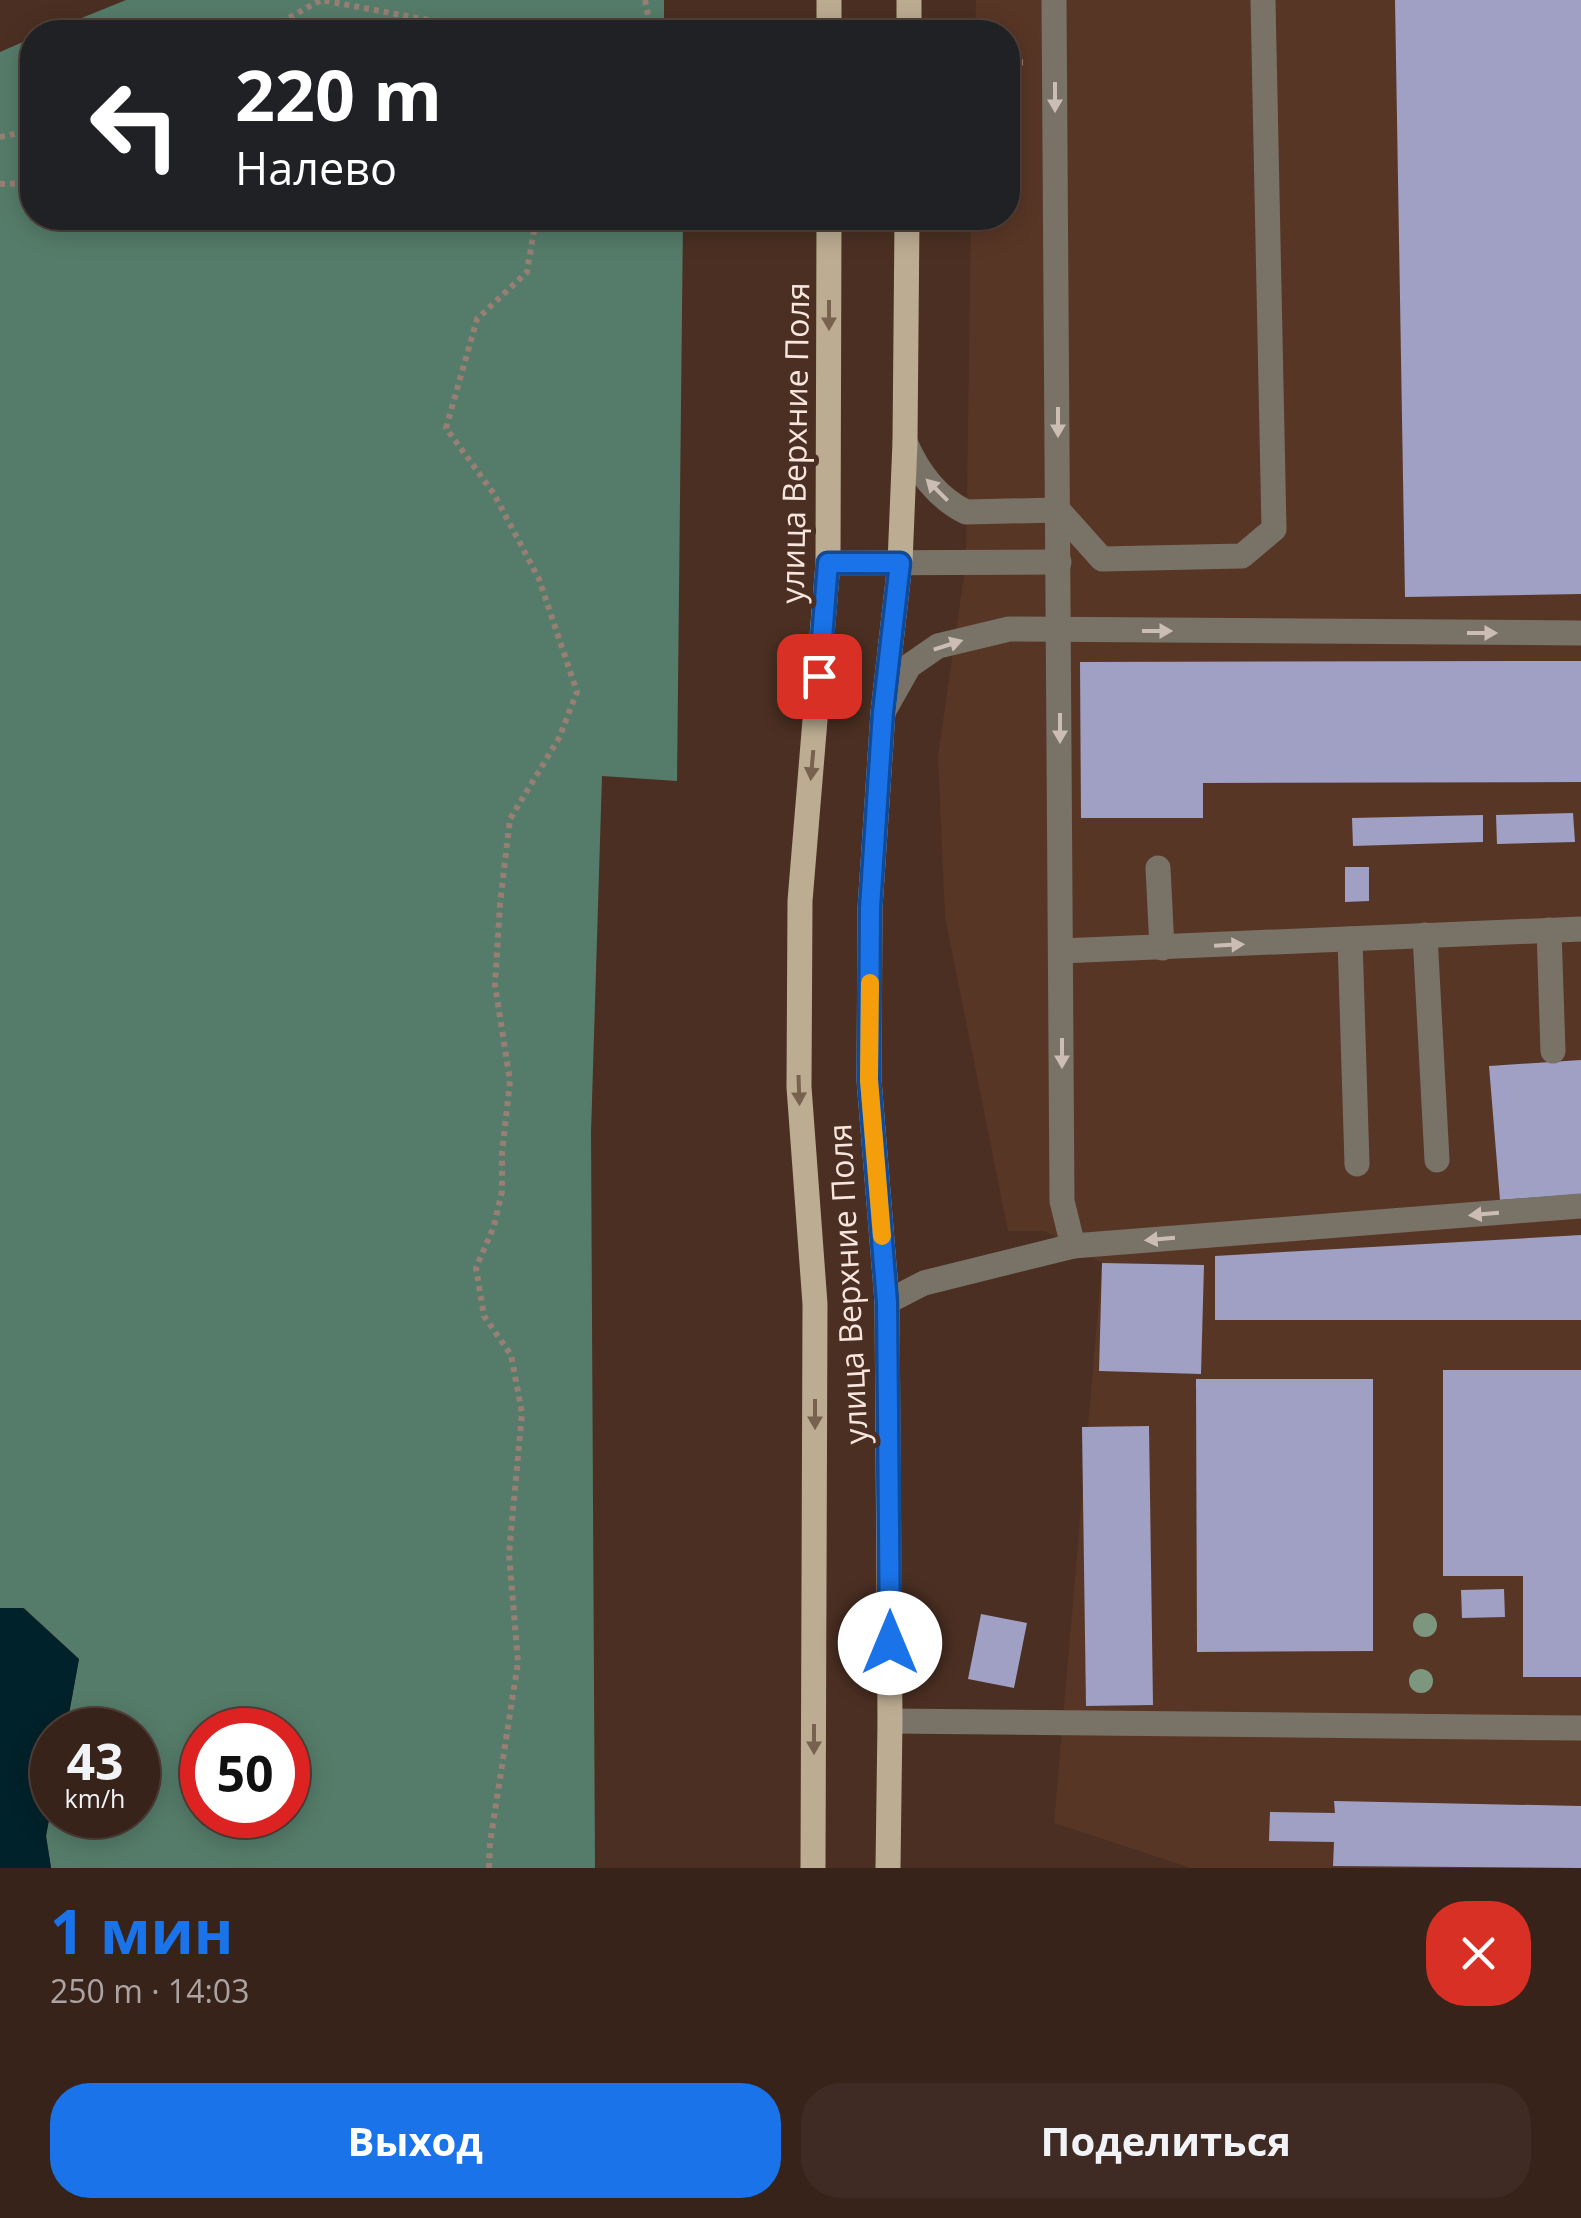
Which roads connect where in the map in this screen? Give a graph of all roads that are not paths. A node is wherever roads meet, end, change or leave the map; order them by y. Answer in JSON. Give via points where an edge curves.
{"nodes":[{"id":1,"x":1054,"y":0,"type":"edge"},
{"id":2,"x":1263,"y":0,"type":"edge"},
{"id":3,"x":829,"y":230,"type":"edge"},
{"id":4,"x":907,"y":230,"type":"edge"},
{"id":5,"x":904,"y":442,"type":"junction"},
{"id":6,"x":1058,"y":510,"type":"junction"},
{"id":7,"x":1059,"y":562,"type":"junction"},
{"id":8,"x":828,"y":563,"type":"junction"},
{"id":9,"x":900,"y":563,"type":"junction"},
{"id":10,"x":1059,"y":630,"type":"junction"},
{"id":11,"x":1581,"y":633,"type":"edge"},
{"id":12,"x":883,"y":712,"type":"junction"},
{"id":13,"x":1158,"y":868,"type":"dead end"},
{"id":14,"x":1581,"y":928,"type":"edge"},
{"id":15,"x":1549,"y":930,"type":"junction"},
{"id":16,"x":1425,"y":935,"type":"junction"},
{"id":17,"x":1350,"y":939,"type":"junction"},
{"id":18,"x":1162,"y":948,"type":"junction"},
{"id":19,"x":1062,"y":951,"type":"junction"},
{"id":20,"x":1553,"y":1051,"type":"dead end"},
{"id":21,"x":1437,"y":1160,"type":"dead end"},
{"id":22,"x":1356,"y":1164,"type":"dead end"},
{"id":23,"x":1581,"y":1206,"type":"edge"},
{"id":24,"x":1073,"y":1246,"type":"junction"},
{"id":25,"x":887,"y":1302,"type":"junction"},
{"id":26,"x":890,"y":1721,"type":"junction"},
{"id":27,"x":1581,"y":1728,"type":"edge"},
{"id":28,"x":813,"y":1868,"type":"edge"},
{"id":29,"x":888,"y":1868,"type":"edge"}],
"edges":[{"from":1,"to":6,"type":"street","one_way":true},
{"from":2,"to":6,"type":"street","via":[[1274,528],[1242,556],[1102,558]]},
{"from":3,"to":8,"type":"main road","name":"улица Верхние Поля","one_way":true},
{"from":4,"to":5,"type":"main road","name":"улица Верхние Поля"},
{"from":6,"to":5,"type":"street","one_way":true,"via":[[966,512],[917,469]]},
{"from":5,"to":9,"type":"main road","name":"улица Верхние Поля"},
{"from":6,"to":7,"type":"street"},
{"from":7,"to":9,"type":"street"},
{"from":7,"to":10,"type":"street"},
{"from":8,"to":9,"type":"street"},
{"from":8,"to":28,"type":"main road","name":"улица Верхние Поля","one_way":true,"via":[[800,920],[798,1088],[815,1304]]},
{"from":9,"to":12,"type":"main road","name":"улица Верхние Поля"},
{"from":10,"to":11,"type":"street","one_way":true},
{"from":12,"to":10,"type":"street","one_way":true,"via":[[909,666],[938,646],[1008,630]]},
{"from":10,"to":19,"type":"street","one_way":true},
{"from":12,"to":25,"type":"main road","name":"улица Верхние Поля","via":[[870,908],[869,1080]]},
{"from":13,"to":18,"type":"street"},
{"from":14,"to":15,"type":"street"},
{"from":15,"to":16,"type":"street"},
{"from":15,"to":20,"type":"street"},
{"from":16,"to":17,"type":"street"},
{"from":16,"to":21,"type":"street"},
{"from":18,"to":17,"type":"street","one_way":true},
{"from":17,"to":22,"type":"street"},
{"from":18,"to":19,"type":"street"},
{"from":19,"to":24,"type":"street","one_way":true,"via":[[1062,1201]]},
{"from":23,"to":24,"type":"street","one_way":true},
{"from":24,"to":25,"type":"street","via":[[924,1283]]},
{"from":25,"to":26,"type":"main road","name":"улица Верхние Поля"},
{"from":26,"to":27,"type":"street"},
{"from":26,"to":29,"type":"main road","name":"улица Верхние Поля"}]}
